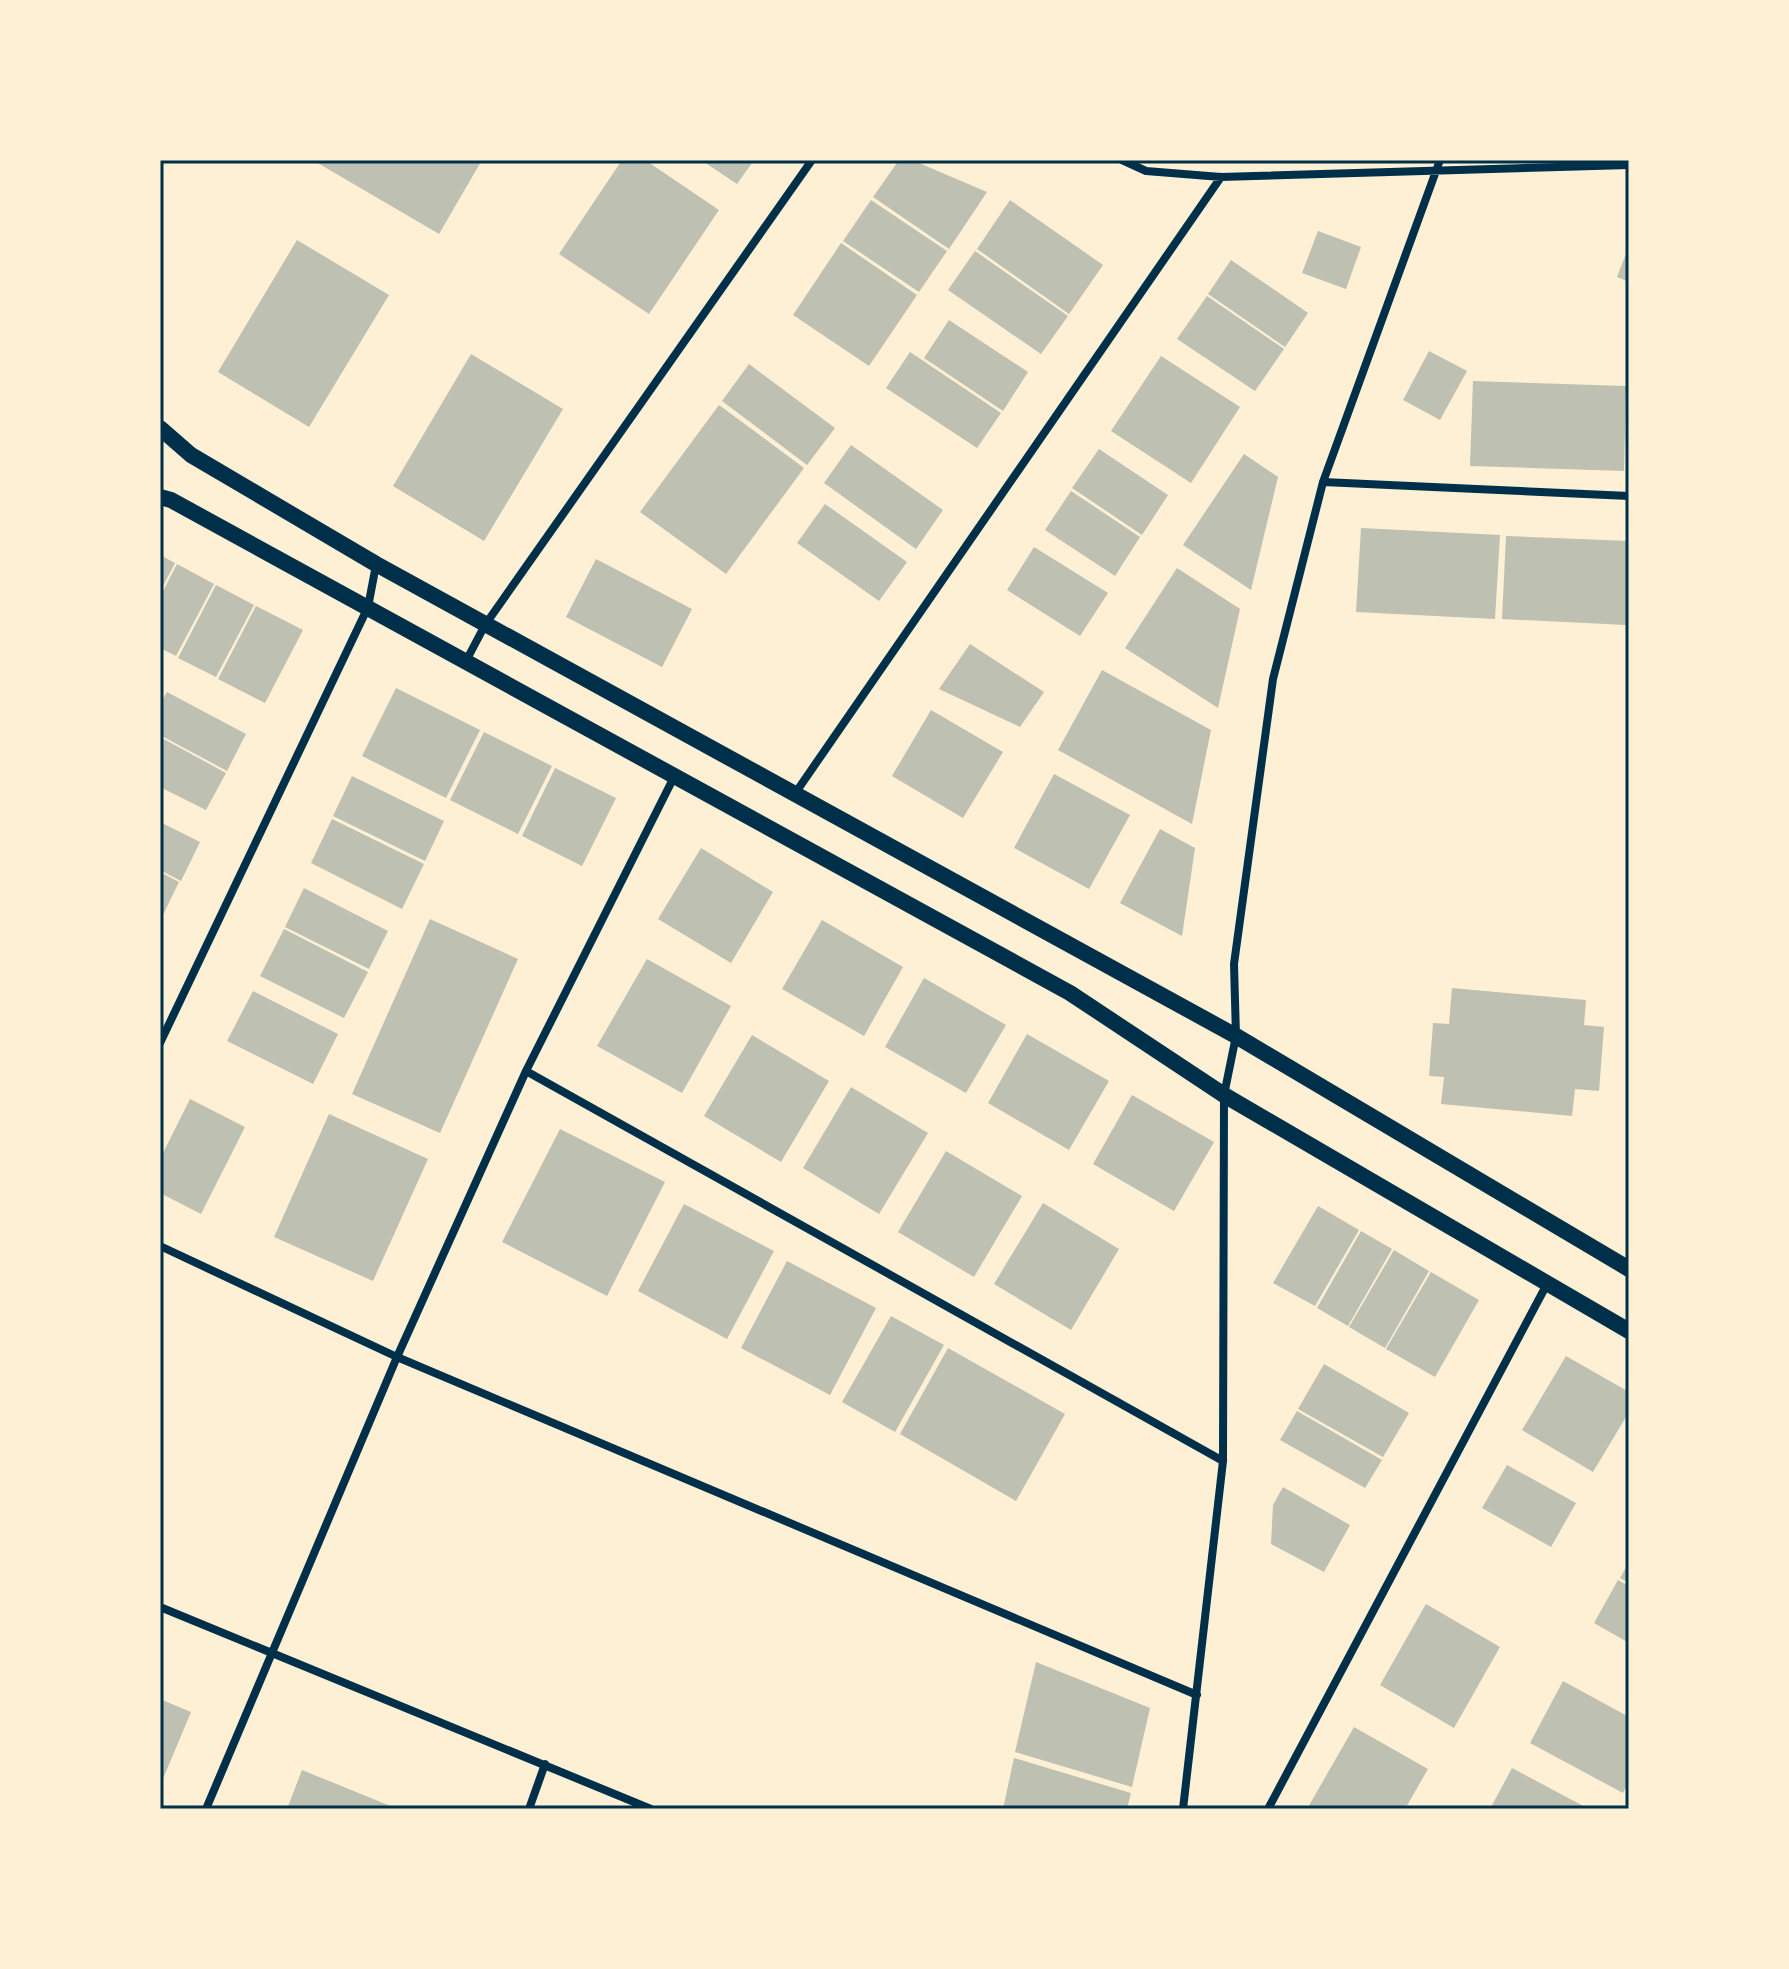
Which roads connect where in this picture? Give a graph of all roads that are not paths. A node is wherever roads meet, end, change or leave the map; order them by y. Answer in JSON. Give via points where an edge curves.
{"nodes":[{"id":1,"x":812,"y":160,"type":"edge"},
{"id":2,"x":1122,"y":160,"type":"edge"},
{"id":3,"x":1440,"y":160,"type":"edge"},
{"id":4,"x":1629,"y":165,"type":"edge"},
{"id":5,"x":1436,"y":171,"type":"junction"},
{"id":6,"x":1221,"y":177,"type":"junction"},
{"id":7,"x":160,"y":428,"type":"edge"},
{"id":8,"x":1323,"y":482,"type":"junction"},
{"id":9,"x":1629,"y":496,"type":"edge"},
{"id":10,"x":160,"y":497,"type":"edge"},
{"id":11,"x":376,"y":564,"type":"junction"},
{"id":12,"x":368,"y":607,"type":"junction"},
{"id":13,"x":485,"y":625,"type":"junction"},
{"id":14,"x":466,"y":661,"type":"junction"},
{"id":15,"x":675,"y":775,"type":"junction"},
{"id":16,"x":794,"y":795,"type":"junction"},
{"id":17,"x":1236,"y":1036,"type":"junction"},
{"id":18,"x":160,"y":1043,"type":"edge"},
{"id":19,"x":526,"y":1071,"type":"junction"},
{"id":20,"x":1224,"y":1095,"type":"junction"},
{"id":21,"x":160,"y":1246,"type":"edge"},
{"id":22,"x":1629,"y":1269,"type":"edge"},
{"id":23,"x":1547,"y":1284,"type":"junction"},
{"id":24,"x":1629,"y":1331,"type":"edge"},
{"id":25,"x":397,"y":1357,"type":"junction"},
{"id":26,"x":1223,"y":1461,"type":"junction"},
{"id":27,"x":160,"y":1607,"type":"edge"},
{"id":28,"x":271,"y":1654,"type":"junction"},
{"id":29,"x":1197,"y":1695,"type":"junction"},
{"id":30,"x":545,"y":1764,"type":"junction"},
{"id":31,"x":206,"y":1809,"type":"edge"},
{"id":32,"x":529,"y":1809,"type":"edge"},
{"id":33,"x":651,"y":1809,"type":"edge"},
{"id":34,"x":1183,"y":1809,"type":"edge"},
{"id":35,"x":1268,"y":1809,"type":"edge"}],
"edges":[{"from":1,"to":13,"type":"street"},
{"from":2,"to":6,"type":"street","via":[[1146,171]]},
{"from":3,"to":5,"type":"street"},
{"from":4,"to":5,"type":"street"},
{"from":5,"to":6,"type":"street"},
{"from":5,"to":8,"type":"street"},
{"from":6,"to":16,"type":"street"},
{"from":7,"to":11,"type":"main road","via":[[191,455]]},
{"from":8,"to":9,"type":"street"},
{"from":8,"to":17,"type":"street","via":[[1273,679],[1234,964]]},
{"from":10,"to":12,"type":"main road"},
{"from":11,"to":12,"type":"street"},
{"from":11,"to":13,"type":"main road"},
{"from":12,"to":14,"type":"main road"},
{"from":12,"to":18,"type":"street"},
{"from":13,"to":14,"type":"street"},
{"from":13,"to":16,"type":"main road"},
{"from":14,"to":15,"type":"main road"},
{"from":15,"to":19,"type":"street"},
{"from":15,"to":20,"type":"main road","via":[[1070,993]]},
{"from":16,"to":17,"type":"main road"},
{"from":17,"to":20,"type":"street"},
{"from":17,"to":22,"type":"main road"},
{"from":19,"to":25,"type":"street"},
{"from":19,"to":26,"type":"street"},
{"from":20,"to":23,"type":"main road"},
{"from":20,"to":26,"type":"street"},
{"from":21,"to":25,"type":"street"},
{"from":23,"to":24,"type":"main road"},
{"from":23,"to":35,"type":"street"},
{"from":25,"to":28,"type":"street"},
{"from":25,"to":29,"type":"street"},
{"from":26,"to":29,"type":"street"},
{"from":27,"to":28,"type":"street"},
{"from":28,"to":30,"type":"street"},
{"from":28,"to":31,"type":"street"},
{"from":29,"to":34,"type":"street"},
{"from":30,"to":32,"type":"street"},
{"from":30,"to":33,"type":"street"}]}
